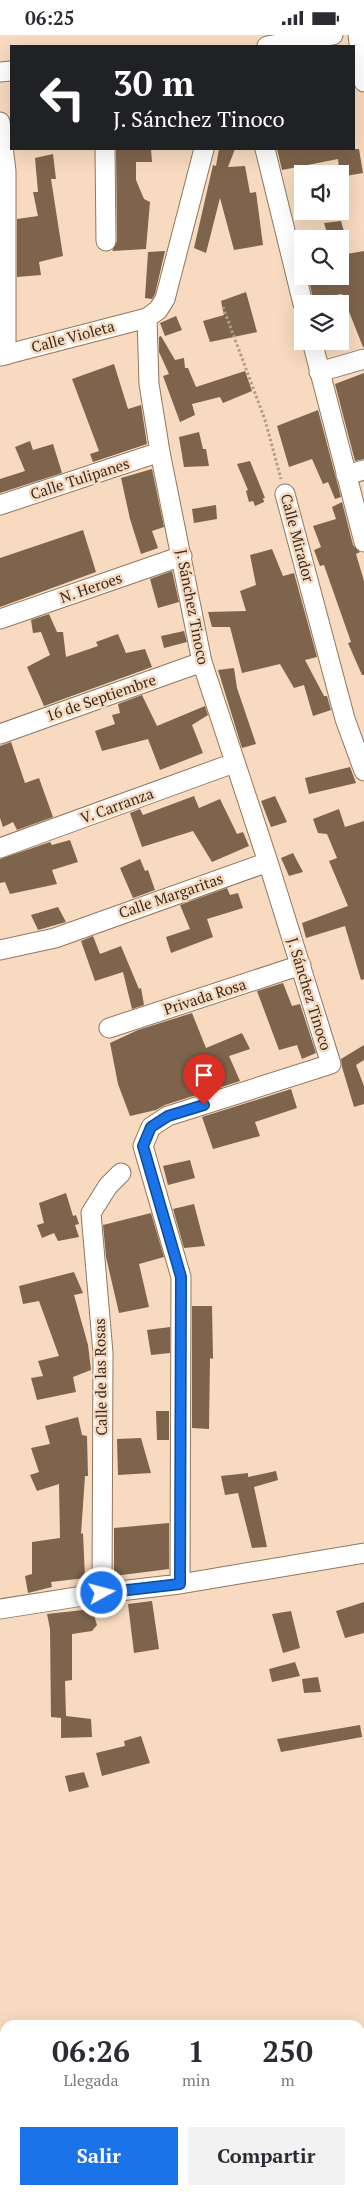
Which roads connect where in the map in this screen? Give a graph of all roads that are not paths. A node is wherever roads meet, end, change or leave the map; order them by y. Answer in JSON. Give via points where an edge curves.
{"nodes":[{"id":1,"x":333,"y":35,"type":"edge"},
{"id":2,"x":358,"y":35,"type":"edge"},
{"id":3,"x":273,"y":45,"type":"edge"},
{"id":4,"x":364,"y":81,"type":"edge"},
{"id":5,"x":0,"y":122,"type":"edge"},
{"id":6,"x":105,"y":150,"type":"edge"},
{"id":7,"x":204,"y":150,"type":"edge"},
{"id":8,"x":265,"y":150,"type":"edge"},
{"id":9,"x":106,"y":241,"type":"dead end"},
{"id":10,"x":301,"y":295,"type":"edge"},
{"id":11,"x":147,"y":318,"type":"junction"},
{"id":12,"x":314,"y":350,"type":"edge"},
{"id":13,"x":3,"y":355,"type":"edge"},
{"id":14,"x":364,"y":359,"type":"edge"},
{"id":15,"x":319,"y":372,"type":"junction"},
{"id":16,"x":160,"y":452,"type":"junction"},
{"id":17,"x":355,"y":473,"type":"edge"},
{"id":18,"x":285,"y":494,"type":"road end"},
{"id":19,"x":0,"y":505,"type":"edge"},
{"id":20,"x":364,"y":542,"type":"edge"},
{"id":21,"x":182,"y":556,"type":"junction"},
{"id":22,"x":0,"y":619,"type":"edge"},
{"id":23,"x":202,"y":662,"type":"junction"},
{"id":24,"x":345,"y":719,"type":"junction"},
{"id":25,"x":364,"y":732,"type":"edge"},
{"id":26,"x":0,"y":733,"type":"edge"},
{"id":27,"x":234,"y":763,"type":"junction"},
{"id":28,"x":364,"y":771,"type":"edge"},
{"id":29,"x":0,"y":848,"type":"edge"},
{"id":30,"x":268,"y":862,"type":"junction"},
{"id":31,"x":0,"y":949,"type":"edge"},
{"id":32,"x":301,"y":965,"type":"junction"},
{"id":33,"x":109,"y":1028,"type":"dead end"},
{"id":34,"x":121,"y":1173,"type":"dead end"},
{"id":35,"x":364,"y":1553,"type":"edge"},
{"id":36,"x":180,"y":1584,"type":"junction"},
{"id":37,"x":102,"y":1593,"type":"junction"},
{"id":38,"x":0,"y":1609,"type":"edge"}],
"edges":[{"from":1,"to":3,"type":"street"},
{"from":2,"to":4,"type":"street"},
{"from":5,"to":13,"type":"street","via":[[6,171]]},
{"from":6,"to":9,"type":"street"},
{"from":7,"to":11,"type":"street","via":[[165,299],[158,311]]},
{"from":8,"to":10,"type":"street"},
{"from":11,"to":13,"type":"street","name":"Calle Violeta"},
{"from":11,"to":16,"type":"street","name":"J. Sánchez Tinoco","via":[[149,383]]},
{"from":12,"to":15,"type":"street"},
{"from":14,"to":15,"type":"street"},
{"from":15,"to":17,"type":"street"},
{"from":16,"to":19,"type":"street","name":"Calle Tulipanes"},
{"from":16,"to":21,"type":"street","name":"J. Sánchez Tinoco"},
{"from":17,"to":20,"type":"street"},
{"from":18,"to":24,"type":"street","name":"Calle Mirador"},
{"from":21,"to":22,"type":"street","name":"N. Heroes"},
{"from":21,"to":23,"type":"street","name":"J. Sánchez Tinoco"},
{"from":23,"to":26,"type":"street","name":"16 de Septiembre"},
{"from":23,"to":27,"type":"street","name":"J. Sánchez Tinoco"},
{"from":24,"to":25,"type":"street"},
{"from":24,"to":28,"type":"street","name":"Calle Mirador"},
{"from":27,"to":29,"type":"street","name":"V. Carranza"},
{"from":27,"to":30,"type":"street","name":"J. Sánchez Tinoco"},
{"from":30,"to":31,"type":"street","name":"Calle Margaritas","via":[[55,938]]},
{"from":30,"to":32,"type":"street","name":"J. Sánchez Tinoco"},
{"from":32,"to":33,"type":"street","name":"Privada Rosa"},
{"from":32,"to":36,"type":"street","name":"J. Sánchez Tinoco","via":[[331,1064],[168,1116],[151,1127],[143,1146],[181,1277]]},
{"from":34,"to":37,"type":"street","name":"Calle de las Rosas","via":[[108,1186],[91,1213],[103,1353]]},
{"from":35,"to":36,"type":"street"},
{"from":36,"to":37,"type":"street"},
{"from":37,"to":38,"type":"street"}]}
